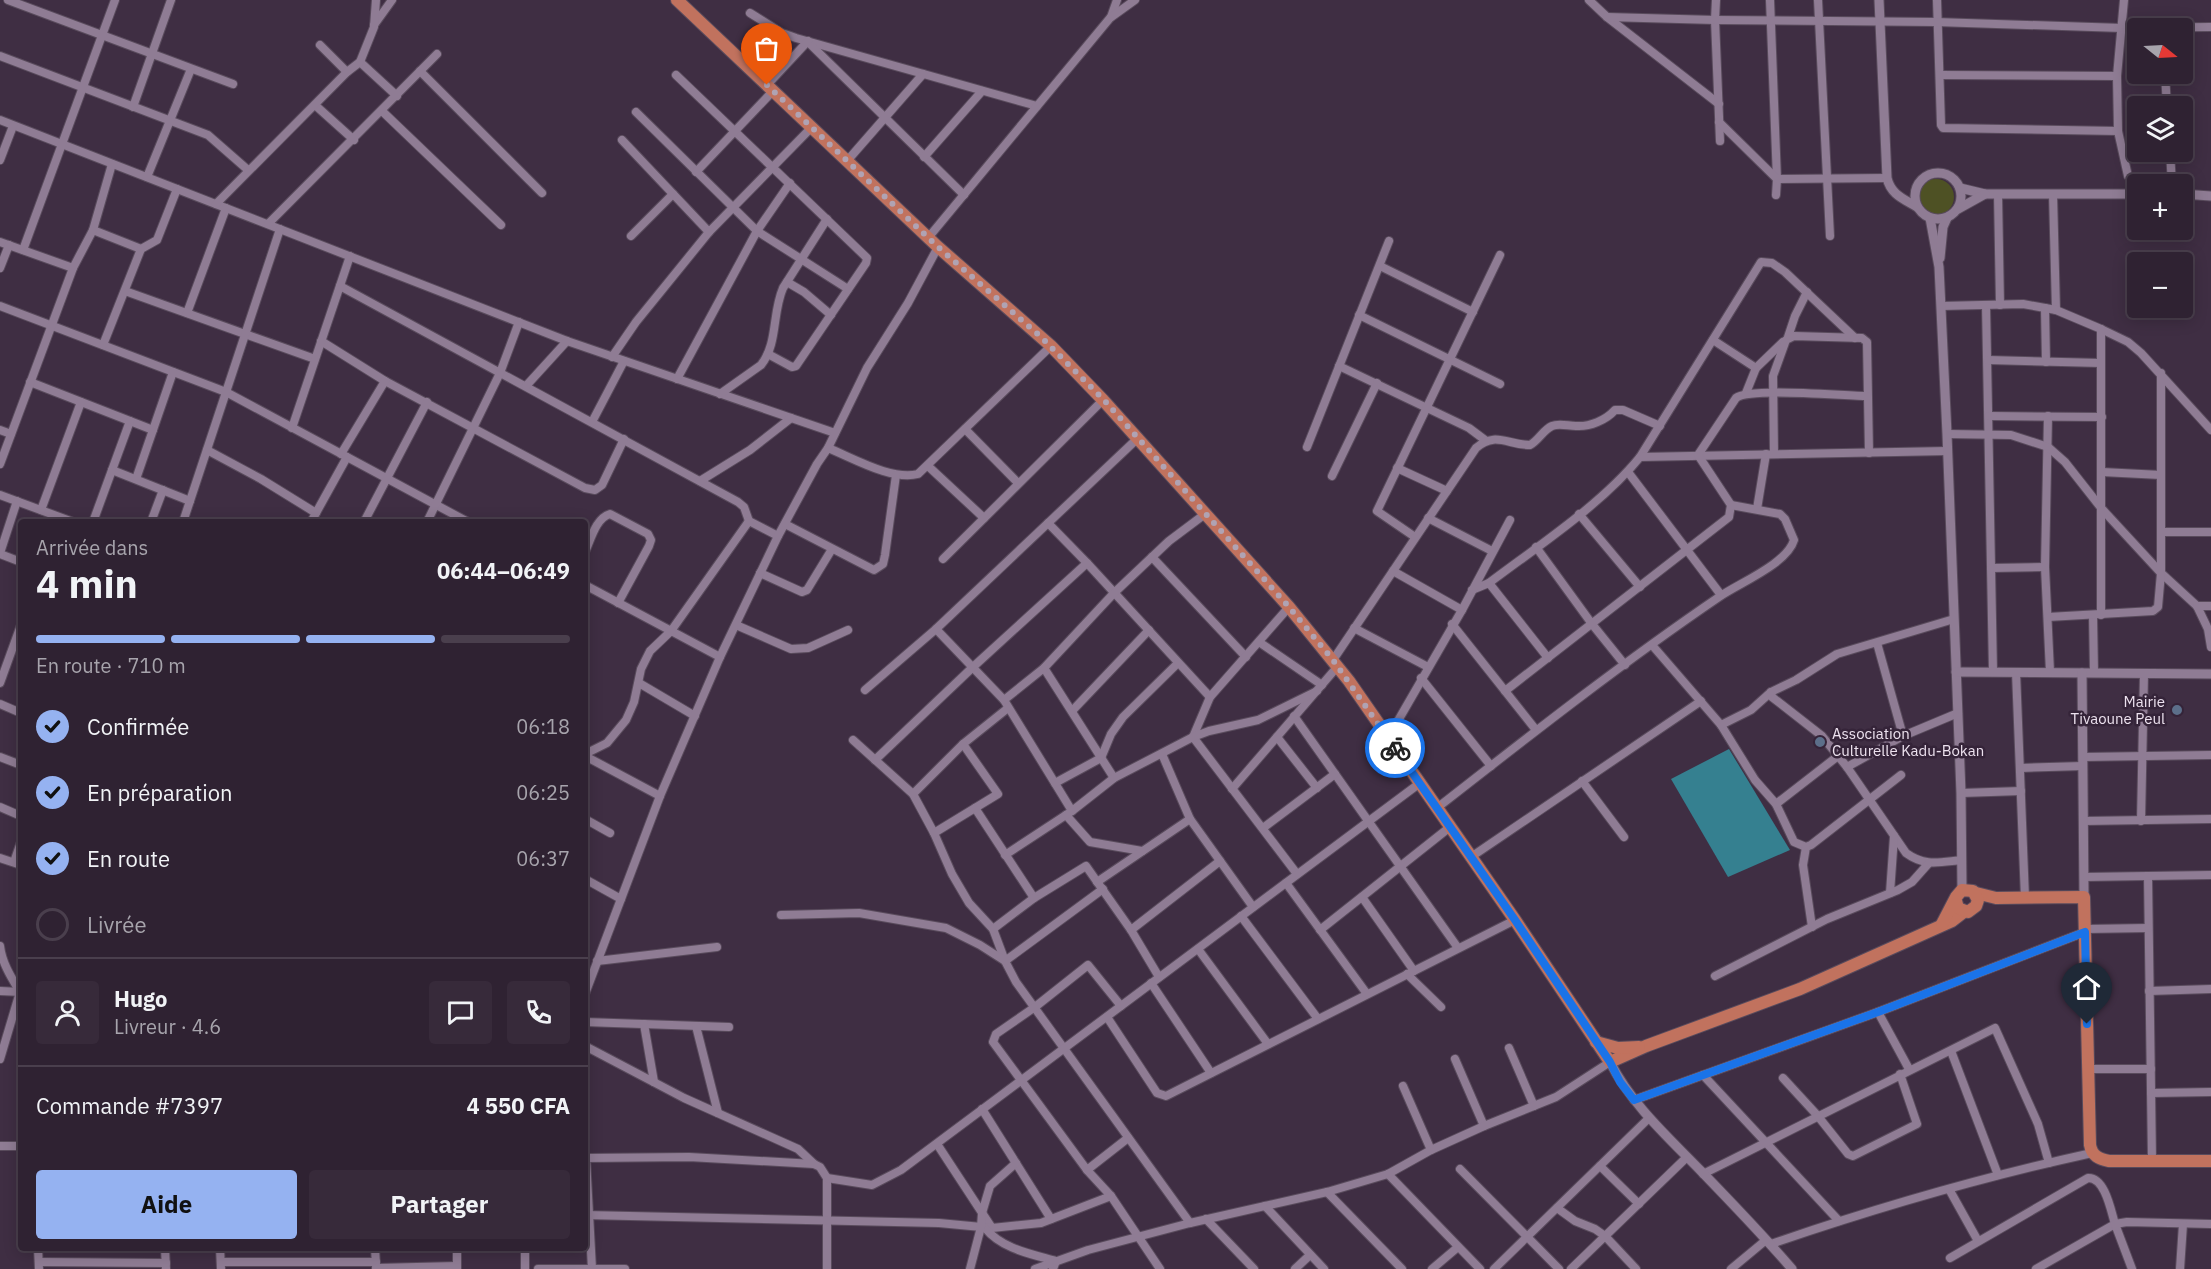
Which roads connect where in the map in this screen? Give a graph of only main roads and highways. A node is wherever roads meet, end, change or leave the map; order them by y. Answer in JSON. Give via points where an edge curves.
{"nodes":[{"id":1,"x":677,"y":0,"type":"edge"},
{"id":2,"x":1959,"y":896,"type":"junction"},
{"id":3,"x":1972,"y":904,"type":"junction"},
{"id":4,"x":1942,"y":924,"type":"junction"},
{"id":5,"x":1596,"y":1042,"type":"junction"},
{"id":6,"x":1646,"y":1046,"type":"junction"},
{"id":7,"x":2211,"y":1161,"type":"edge"}],
"edges":[{"from":1,"to":5,"type":"main road","via":[[933,242],[1051,346],[1289,607],[1335,663],[1420,783]]},
{"from":2,"to":3,"type":"main road","via":[[1958,908]]},
{"from":2,"to":3,"type":"main road","via":[[1970,890]]},
{"from":2,"to":4,"type":"main road"},
{"from":3,"to":4,"type":"main road","via":[[1952,921]]},
{"from":3,"to":7,"type":"main road","via":[[1996,898],[2084,897],[2092,1153],[2109,1161]]},
{"from":4,"to":6,"type":"main road","via":[[1800,989]]},
{"from":5,"to":6,"type":"main road","via":[[1618,1048]]},
{"from":5,"to":6,"type":"main road","via":[[1610,1062]]}]}
